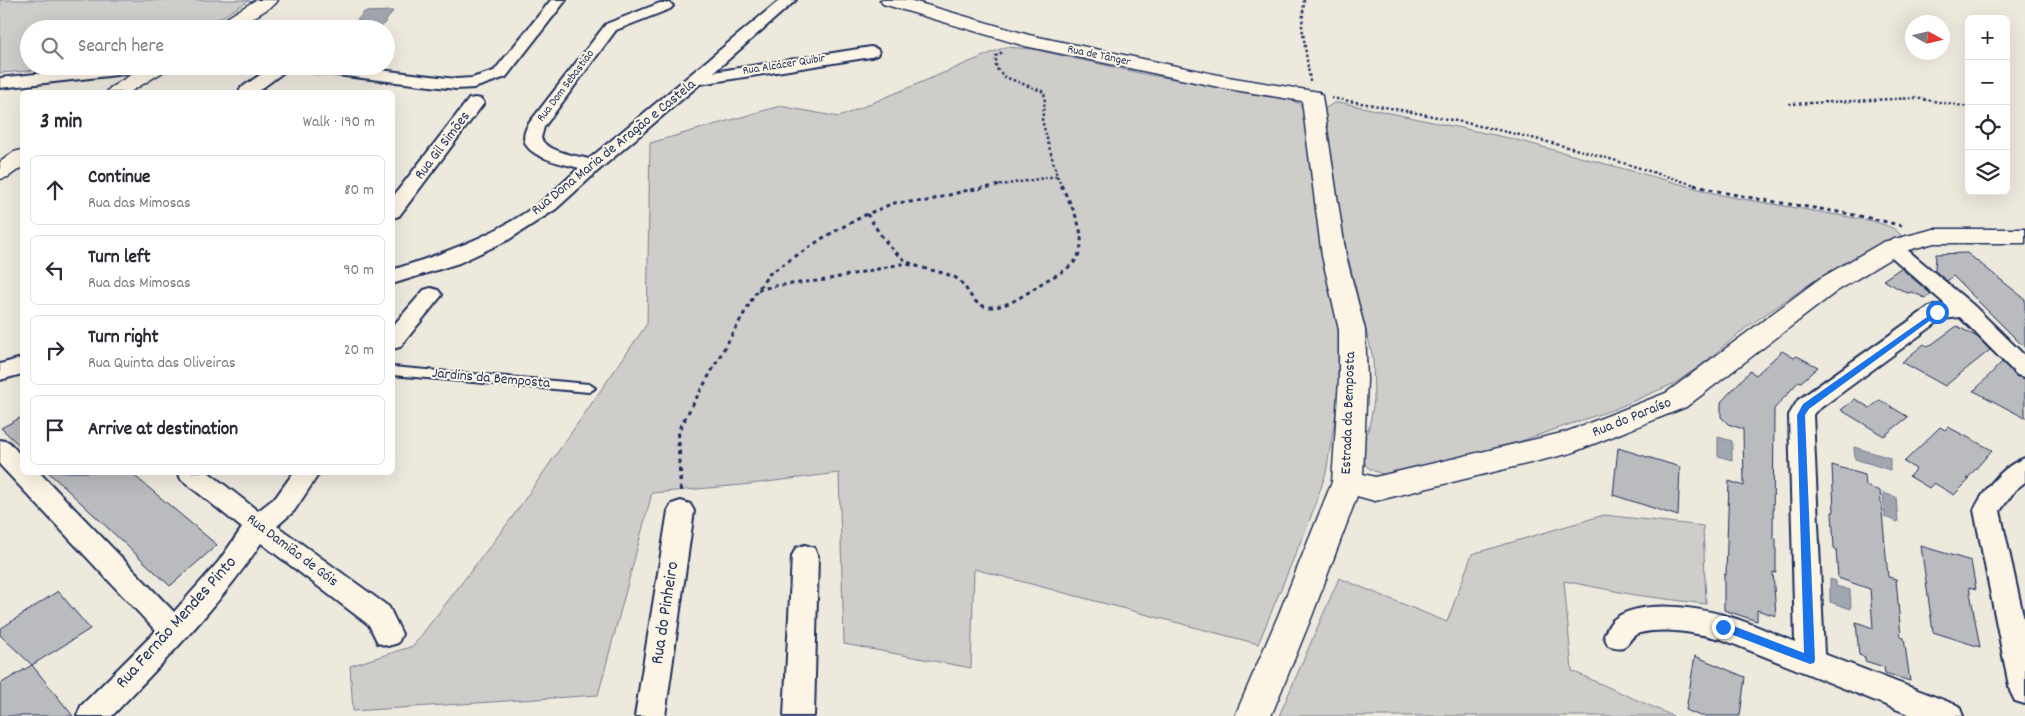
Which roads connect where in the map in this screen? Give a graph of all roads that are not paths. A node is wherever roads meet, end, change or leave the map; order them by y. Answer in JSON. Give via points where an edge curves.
{"nodes":[{"id":1,"x":269,"y":0,"type":"edge"},
{"id":2,"x":559,"y":0,"type":"edge"},
{"id":3,"x":790,"y":0,"type":"edge"},
{"id":4,"x":889,"y":0,"type":"edge"},
{"id":5,"x":665,"y":6,"type":"dead end"},
{"id":6,"x":237,"y":20,"type":"edge"},
{"id":7,"x":871,"y":52,"type":"dead end"},
{"id":8,"x":72,"y":75,"type":"edge"},
{"id":9,"x":144,"y":75,"type":"edge"},
{"id":10,"x":271,"y":75,"type":"edge"},
{"id":11,"x":379,"y":75,"type":"edge"},
{"id":12,"x":697,"y":79,"type":"junction"},
{"id":13,"x":0,"y":83,"type":"edge"},
{"id":14,"x":120,"y":90,"type":"edge"},
{"id":15,"x":250,"y":90,"type":"edge"},
{"id":16,"x":1312,"y":96,"type":"joint"},
{"id":17,"x":475,"y":103,"type":"dead end"},
{"id":18,"x":20,"y":158,"type":"edge"},
{"id":19,"x":593,"y":165,"type":"junction"},
{"id":20,"x":0,"y":172,"type":"edge"},
{"id":21,"x":395,"y":208,"type":"edge"},
{"id":22,"x":2025,"y":236,"type":"edge"},
{"id":23,"x":1892,"y":247,"type":"junction"},
{"id":24,"x":395,"y":276,"type":"edge"},
{"id":25,"x":431,"y":295,"type":"dead end"},
{"id":26,"x":1965,"y":310,"type":"junction"},
{"id":27,"x":395,"y":338,"type":"edge"},
{"id":28,"x":20,"y":367,"type":"edge"},
{"id":29,"x":2025,"y":369,"type":"edge"},
{"id":30,"x":395,"y":371,"type":"edge"},
{"id":31,"x":0,"y":372,"type":"edge"},
{"id":32,"x":589,"y":388,"type":"dead end"},
{"id":33,"x":0,"y":449,"type":"edge"},
{"id":34,"x":2025,"y":468,"type":"edge"},
{"id":35,"x":20,"y":469,"type":"edge"},
{"id":36,"x":26,"y":475,"type":"edge"},
{"id":37,"x":194,"y":475,"type":"edge"},
{"id":38,"x":306,"y":475,"type":"edge"},
{"id":39,"x":1347,"y":482,"type":"junction"},
{"id":40,"x":681,"y":511,"type":"road end"},
{"id":41,"x":258,"y":526,"type":"junction"},
{"id":42,"x":805,"y":556,"type":"dead end"},
{"id":43,"x":174,"y":631,"type":"junction"},
{"id":44,"x":388,"y":634,"type":"dead end"},
{"id":45,"x":1618,"y":636,"type":"dead end"},
{"id":46,"x":1810,"y":660,"type":"junction"},
{"id":47,"x":2025,"y":691,"type":"edge"},
{"id":48,"x":92,"y":716,"type":"edge"},
{"id":49,"x":650,"y":716,"type":"edge"},
{"id":50,"x":799,"y":716,"type":"edge"},
{"id":51,"x":1253,"y":716,"type":"edge"},
{"id":52,"x":1948,"y":716,"type":"edge"}],
"edges":[{"from":1,"to":6,"type":"street"},
{"from":2,"to":11,"type":"street","via":[[500,74],[474,84]]},
{"from":3,"to":12,"type":"street","name":"Rua Dona Maria de Aragão e Castela"},
{"from":4,"to":16,"type":"street","name":"Rua de Tânger","via":[[1025,40],[1228,83]]},
{"from":5,"to":19,"type":"street","name":"Rua Dom Sebastião","via":[[611,27],[536,126],[532,136],[534,145],[543,151]]},
{"from":7,"to":12,"type":"street","name":"Rua Alcácer Quibir"},
{"from":8,"to":13,"type":"street"},
{"from":9,"to":14,"type":"street"},
{"from":10,"to":15,"type":"street"},
{"from":12,"to":19,"type":"street","name":"Rua Dona Maria de Aragão e Castela"},
{"from":16,"to":39,"type":"street","name":"Estrada da Bemposta","via":[[1334,256],[1352,330],[1353,380]]},
{"from":17,"to":21,"type":"street","name":"Rua Gil Simões"},
{"from":18,"to":20,"type":"street"},
{"from":19,"to":24,"type":"street","name":"Rua Dona Maria de Aragão e Castela","via":[[549,205],[501,236],[452,258]]},
{"from":22,"to":23,"type":"street","name":"Rua do Paraíso","via":[[1934,236]]},
{"from":23,"to":26,"type":"street"},
{"from":23,"to":39,"type":"street","name":"Rua do Paraíso","via":[[1828,285],[1676,400],[1571,442],[1375,489]]},
{"from":25,"to":27,"type":"street"},
{"from":26,"to":29,"type":"street"},
{"from":26,"to":46,"type":"street","via":[[1937,312],[1806,406],[1801,415]]},
{"from":28,"to":31,"type":"street"},
{"from":30,"to":32,"type":"lane","name":"Jardins da Bemposta"},
{"from":33,"to":35,"type":"street"},
{"from":34,"to":47,"type":"street","via":[[2006,483],[1987,510]]},
{"from":36,"to":43,"type":"street"},
{"from":37,"to":41,"type":"street","name":"Rua Damião de Góis"},
{"from":38,"to":41,"type":"street","via":[[285,504]]},
{"from":39,"to":51,"type":"street","name":"Estrada da Bemposta"},
{"from":40,"to":49,"type":"street","name":"Rua do Pinheiro"},
{"from":41,"to":43,"type":"street","name":"Rua Fernão Mendes Pinto","via":[[229,570]]},
{"from":41,"to":44,"type":"street","name":"Rua Damião de Góis","via":[[379,616]]},
{"from":42,"to":50,"type":"street"},
{"from":43,"to":48,"type":"street","name":"Rua Fernão Mendes Pinto"},
{"from":45,"to":46,"type":"street","via":[[1627,625],[1655,619],[1689,620],[1723,627]]},
{"from":46,"to":52,"type":"street"}]}
